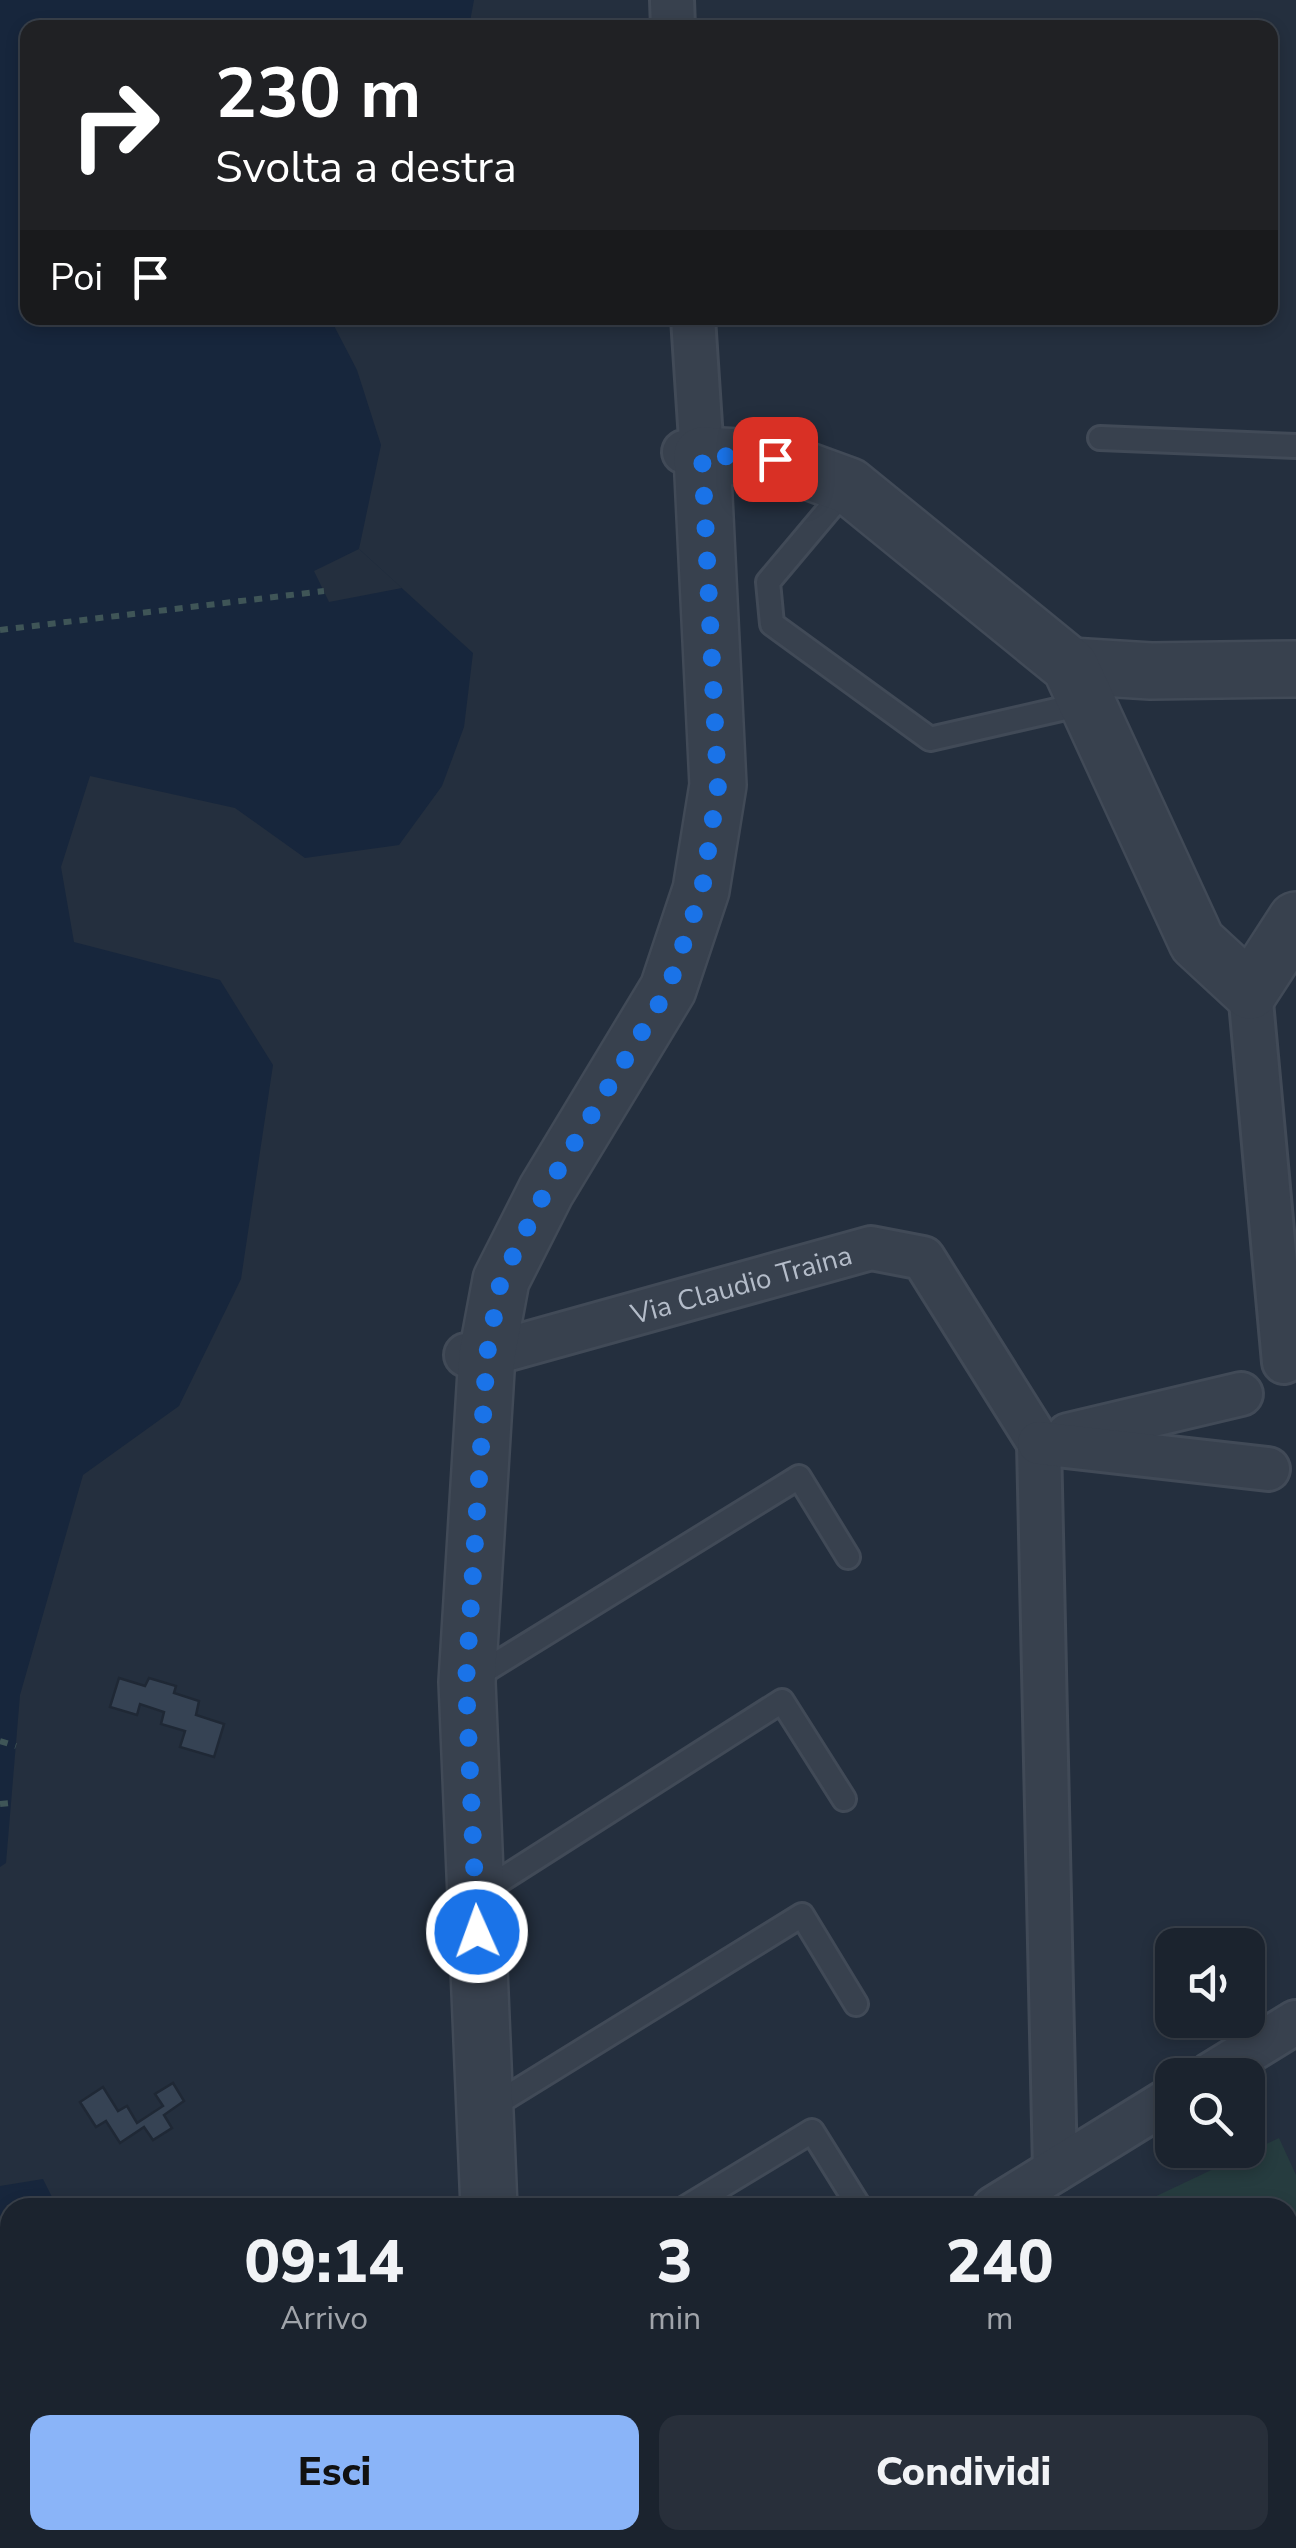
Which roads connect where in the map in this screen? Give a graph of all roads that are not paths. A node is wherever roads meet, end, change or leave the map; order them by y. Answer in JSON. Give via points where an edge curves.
{"nodes":[{"id":1,"x":692,"y":325,"type":"edge"},
{"id":2,"x":1100,"y":438,"type":"dead end"},
{"id":3,"x":1296,"y":446,"type":"edge"},
{"id":4,"x":693,"y":454,"type":"junction"},
{"id":5,"x":849,"y":486,"type":"junction"},
{"id":6,"x":1296,"y":669,"type":"edge"},
{"id":7,"x":1078,"y":684,"type":"junction"},
{"id":8,"x":1296,"y":920,"type":"edge"},
{"id":9,"x":1250,"y":991,"type":"junction"},
{"id":10,"x":477,"y":1355,"type":"junction"},
{"id":11,"x":1290,"y":1362,"type":"edge"},
{"id":12,"x":1242,"y":1394,"type":"junction"},
{"id":13,"x":1039,"y":1442,"type":"junction"},
{"id":14,"x":1282,"y":1471,"type":"edge"},
{"id":15,"x":848,"y":1557,"type":"dead end"},
{"id":16,"x":466,"y":1682,"type":"junction"},
{"id":17,"x":844,"y":1800,"type":"dead end"},
{"id":18,"x":476,"y":1896,"type":"junction"},
{"id":19,"x":856,"y":2004,"type":"dead end"},
{"id":20,"x":1296,"y":2022,"type":"edge"},
{"id":21,"x":1238,"y":2058,"type":"edge"},
{"id":22,"x":1155,"y":2108,"type":"edge"},
{"id":23,"x":486,"y":2111,"type":"junction"},
{"id":24,"x":1055,"y":2170,"type":"junction"},
{"id":25,"x":488,"y":2198,"type":"edge"},
{"id":26,"x":701,"y":2198,"type":"edge"},
{"id":27,"x":854,"y":2198,"type":"edge"},
{"id":28,"x":1010,"y":2198,"type":"edge"}],
"edges":[{"from":1,"to":4,"type":"street"},
{"from":2,"to":3,"type":"lane"},
{"from":4,"to":5,"type":"street","via":[[775,459]]},
{"from":4,"to":10,"type":"street","via":[[718,786],[702,890],[668,989],[546,1190],[501,1280]]},
{"from":5,"to":7,"type":"street"},
{"from":5,"to":7,"type":"lane","via":[[768,582],[772,624],[930,739]]},
{"from":6,"to":7,"type":"street","via":[[1152,671]]},
{"from":7,"to":9,"type":"street","via":[[1196,942]]},
{"from":8,"to":9,"type":"street"},
{"from":9,"to":11,"type":"street"},
{"from":10,"to":13,"type":"street","name":"Via Claudio Traina","via":[[872,1248],[923,1258]]},
{"from":10,"to":16,"type":"street"},
{"from":11,"to":12,"type":"street","via":[[1259,1372]]},
{"from":12,"to":13,"type":"street"},
{"from":12,"to":14,"type":"street","via":[[1238,1436],[1245,1449]]},
{"from":13,"to":14,"type":"street"},
{"from":13,"to":24,"type":"street"},
{"from":15,"to":16,"type":"lane","via":[[798,1476]]},
{"from":16,"to":18,"type":"street"},
{"from":17,"to":18,"type":"lane","via":[[782,1701]]},
{"from":18,"to":23,"type":"street"},
{"from":19,"to":23,"type":"lane","via":[[802,1915]]},
{"from":20,"to":21,"type":"street"},
{"from":22,"to":24,"type":"street"},
{"from":23,"to":25,"type":"street"},
{"from":24,"to":28,"type":"street"},
{"from":26,"to":27,"type":"lane","via":[[812,2131]]}]}
